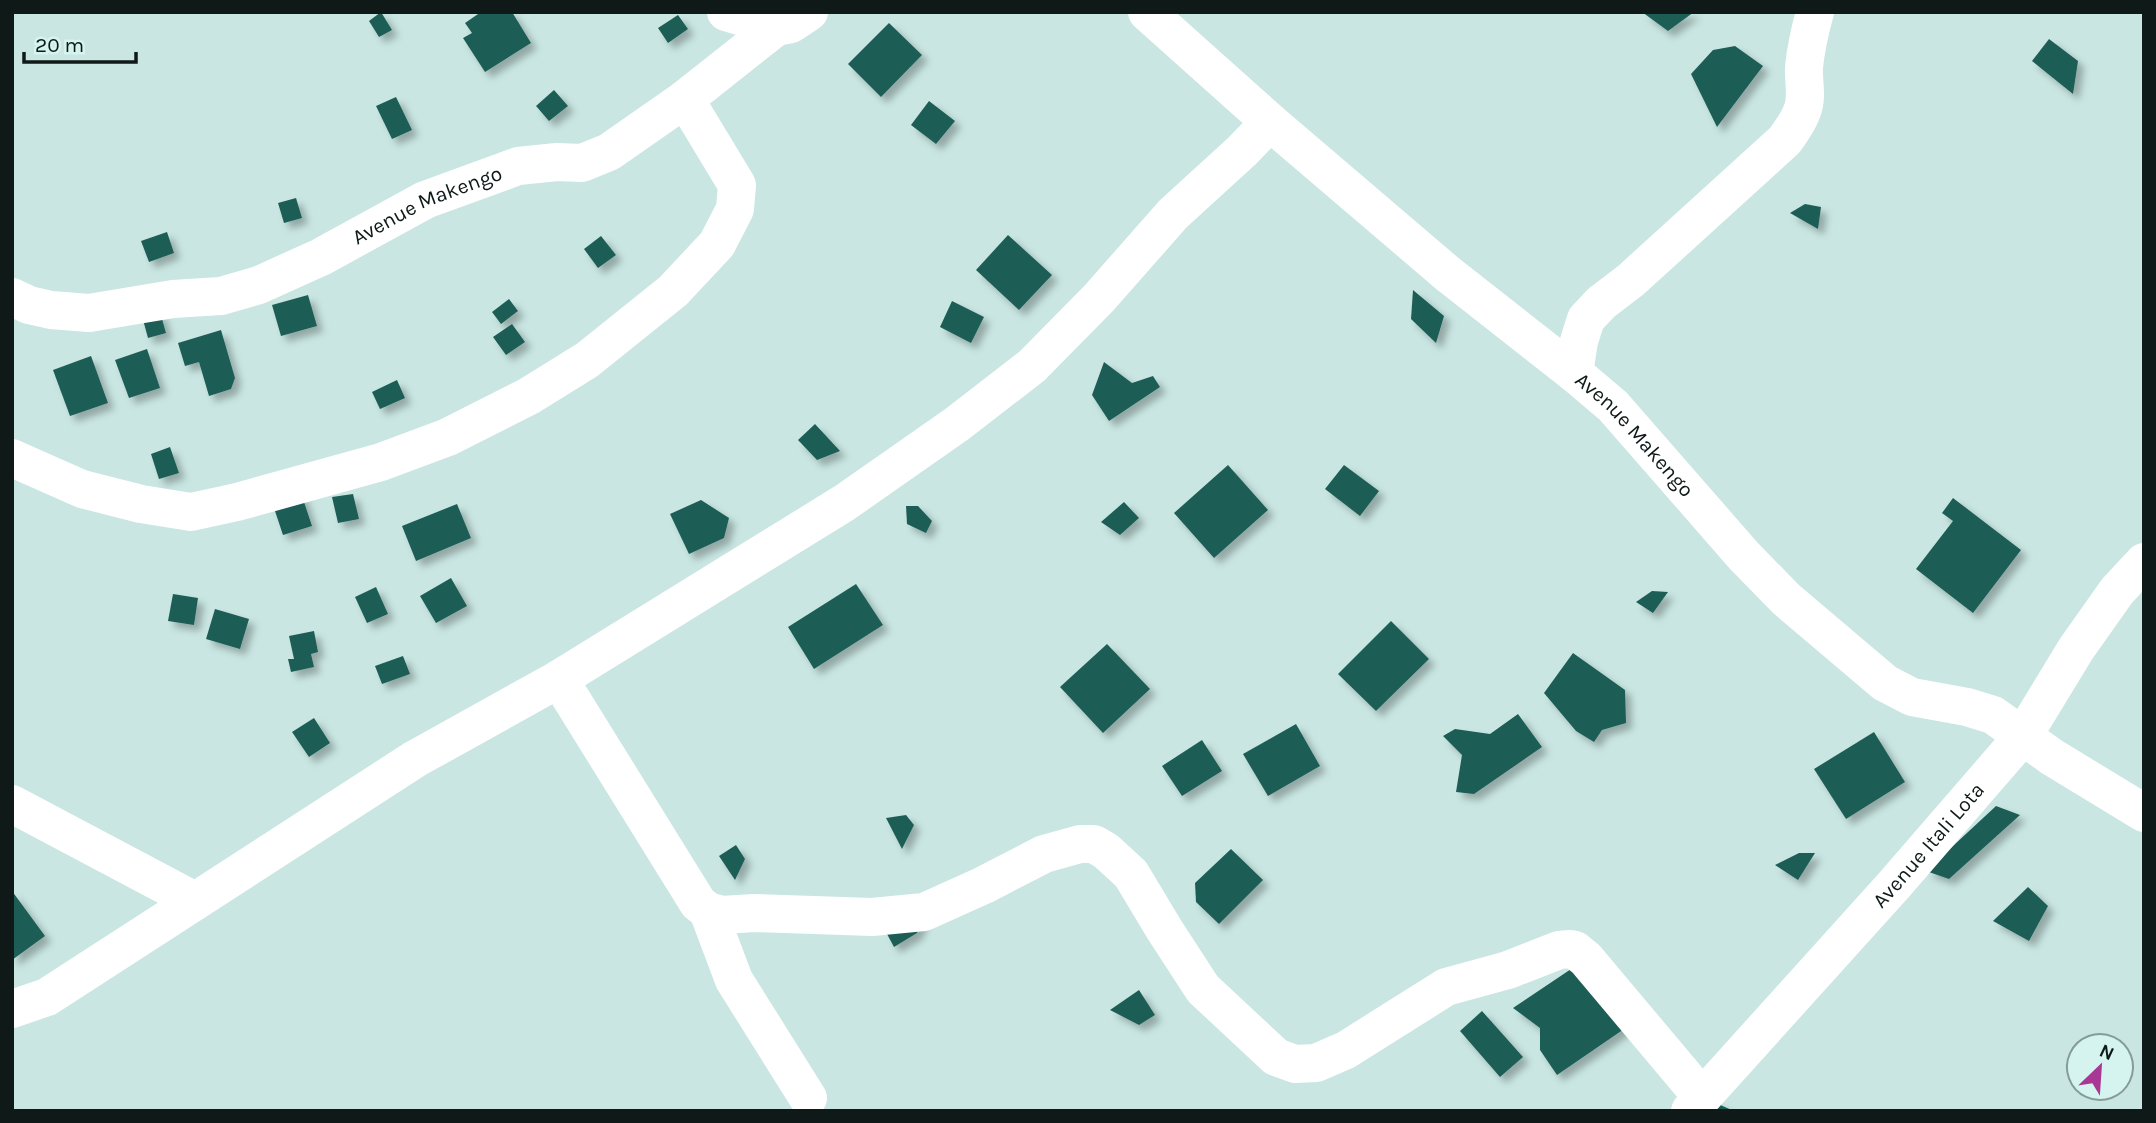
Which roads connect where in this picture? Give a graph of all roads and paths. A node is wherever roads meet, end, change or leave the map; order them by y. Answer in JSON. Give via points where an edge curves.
{"nodes":[{"id":1,"x":726,"y":12,"type":"edge"},
{"id":2,"x":1147,"y":12,"type":"edge"},
{"id":3,"x":1815,"y":12,"type":"edge"},
{"id":4,"x":792,"y":19,"type":"edge"},
{"id":5,"x":685,"y":99,"type":"junction"},
{"id":6,"x":1270,"y":122,"type":"junction"},
{"id":7,"x":12,"y":297,"type":"edge"},
{"id":8,"x":1574,"y":373,"type":"junction"},
{"id":9,"x":12,"y":458,"type":"edge"},
{"id":10,"x":2144,"y":562,"type":"edge"},
{"id":11,"x":559,"y":679,"type":"junction"},
{"id":12,"x":2023,"y":736,"type":"junction"},
{"id":13,"x":12,"y":804,"type":"edge"},
{"id":14,"x":2144,"y":813,"type":"edge"},
{"id":15,"x":195,"y":901,"type":"junction"},
{"id":16,"x":708,"y":911,"type":"junction"},
{"id":17,"x":12,"y":1009,"type":"edge"},
{"id":18,"x":807,"y":1098,"type":"dead end"},
{"id":19,"x":1696,"y":1104,"type":"edge"}],
"edges":[{"from":1,"to":4,"type":"street"},
{"from":2,"to":6,"type":"street","name":"Avenue Makengo"},
{"from":3,"to":8,"type":"street","via":[[1807,41],[1804,104],[1794,127],[1586,319]]},
{"from":4,"to":5,"type":"street","name":"Avenue Makengo"},
{"from":5,"to":7,"type":"street","name":"Avenue Makengo","via":[[609,152],[582,163],[518,166],[425,200],[259,285],[221,296],[89,313],[51,310]]},
{"from":5,"to":9,"type":"street","via":[[737,185],[735,209],[717,244],[673,291],[587,360],[529,396],[448,437],[380,462],[191,512],[82,489]]},
{"from":6,"to":8,"type":"street","name":"Avenue Makengo","via":[[1448,274]]},
{"from":6,"to":11,"type":"street","via":[[1173,214],[1032,366],[844,503]]},
{"from":8,"to":12,"type":"street","name":"Avenue Makengo","via":[[1613,406],[1786,599],[1885,683],[1912,696],[1993,715]]},
{"from":10,"to":12,"type":"street","name":"Avenue Itali Lota","via":[[2076,649]]},
{"from":11,"to":15,"type":"street","via":[[415,759]]},
{"from":11,"to":16,"type":"street","via":[[698,903]]},
{"from":12,"to":14,"type":"street","name":"Avenue Makengo"},
{"from":12,"to":19,"type":"street","name":"Avenue Itali Lota"},
{"from":13,"to":15,"type":"street"},
{"from":15,"to":17,"type":"street","via":[[47,998]]},
{"from":16,"to":18,"type":"street","via":[[734,980]]},
{"from":16,"to":19,"type":"street","via":[[721,915],[872,917],[925,912],[1044,854],[1094,844],[1131,874],[1203,989],[1276,1057],[1295,1065],[1316,1063],[1446,986],[1570,949],[1586,959]]}]}
